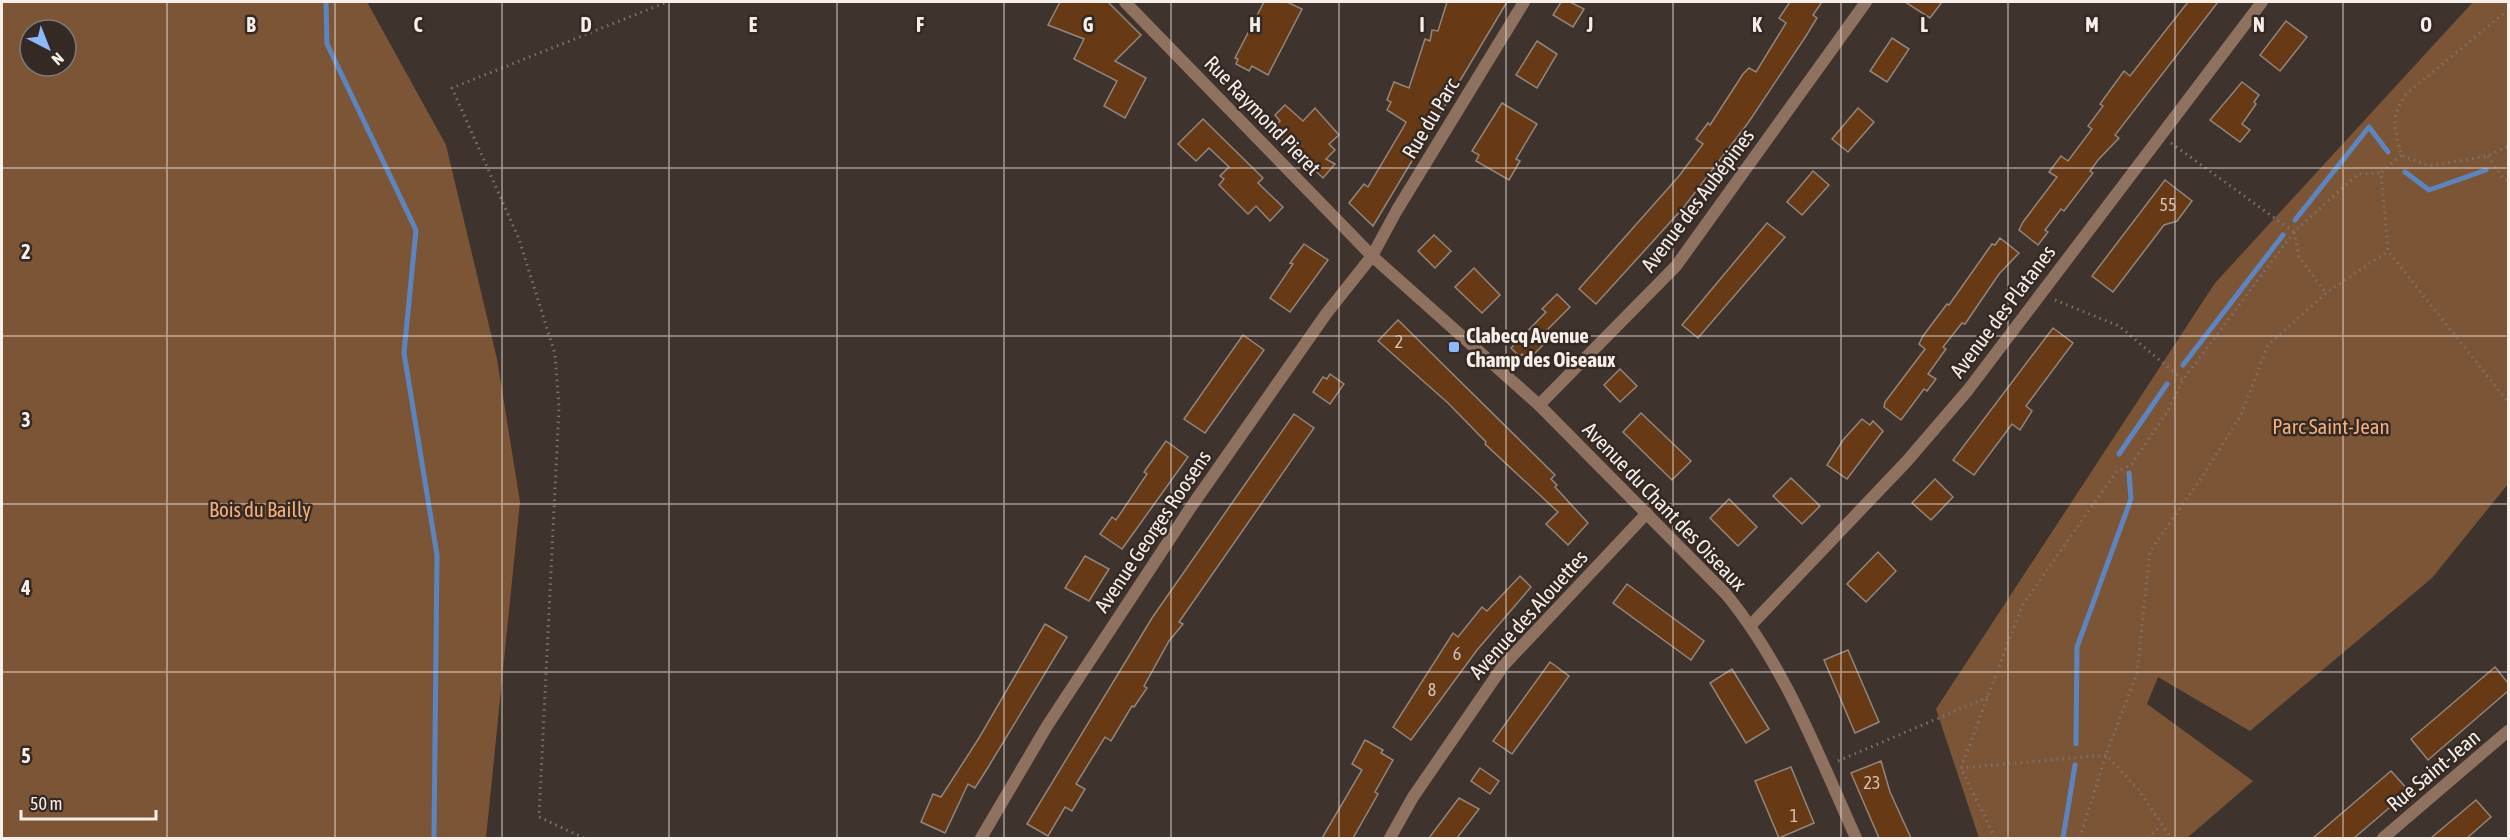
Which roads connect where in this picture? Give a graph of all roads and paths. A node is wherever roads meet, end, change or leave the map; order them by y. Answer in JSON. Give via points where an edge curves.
{"nodes":[{"id":1,"x":667,"y":2,"type":"edge"},
{"id":2,"x":1125,"y":2,"type":"edge"},
{"id":3,"x":1524,"y":2,"type":"edge"},
{"id":4,"x":1866,"y":2,"type":"edge"},
{"id":5,"x":2262,"y":2,"type":"edge"},
{"id":6,"x":2508,"y":10,"type":"edge"},
{"id":7,"x":2160,"y":134,"type":"junction"},
{"id":8,"x":2508,"y":146,"type":"edge"},
{"id":9,"x":2401,"y":155,"type":"junction"},
{"id":10,"x":2488,"y":156,"type":"junction"},
{"id":11,"x":2381,"y":173,"type":"junction"},
{"id":12,"x":2508,"y":180,"type":"edge"},
{"id":13,"x":2294,"y":232,"type":"junction"},
{"id":14,"x":2388,"y":251,"type":"junction"},
{"id":15,"x":1372,"y":256,"type":"junction"},
{"id":16,"x":2041,"y":290,"type":"junction"},
{"id":17,"x":2326,"y":293,"type":"junction"},
{"id":18,"x":2183,"y":380,"type":"junction"},
{"id":19,"x":2508,"y":402,"type":"edge"},
{"id":20,"x":1539,"y":405,"type":"junction"},
{"id":21,"x":1647,"y":513,"type":"junction"},
{"id":22,"x":1751,"y":625,"type":"junction"},
{"id":23,"x":1988,"y":697,"type":"junction"},
{"id":24,"x":2508,"y":731,"type":"edge"},
{"id":25,"x":2106,"y":754,"type":"junction"},
{"id":26,"x":1825,"y":767,"type":"junction"},
{"id":27,"x":1961,"y":768,"type":"junction"},
{"id":28,"x":2160,"y":826,"type":"junction"},
{"id":29,"x":584,"y":838,"type":"edge"},
{"id":30,"x":981,"y":838,"type":"edge"},
{"id":31,"x":1390,"y":838,"type":"edge"},
{"id":32,"x":1856,"y":838,"type":"edge"},
{"id":33,"x":1995,"y":838,"type":"edge"},
{"id":34,"x":2080,"y":838,"type":"edge"},
{"id":35,"x":2148,"y":838,"type":"edge"},
{"id":36,"x":2171,"y":838,"type":"edge"},
{"id":37,"x":2383,"y":838,"type":"edge"}],
"edges":[{"from":1,"to":29,"type":"path","via":[[452,88],[519,239],[555,354],[559,407],[539,817]]},
{"from":2,"to":15,"type":"street","name":"Rue Raymond Pieret"},
{"from":3,"to":15,"type":"street","name":"Rue du Parc"},
{"from":4,"to":20,"type":"street","name":"Avenue des Aubépines","via":[[1676,266]]},
{"from":5,"to":7,"type":"street","name":"Avenue des Platanes"},
{"from":6,"to":9,"type":"path","via":[[2406,94],[2395,112],[2394,123]]},
{"from":7,"to":13,"type":"path"},
{"from":7,"to":16,"type":"street","name":"Avenue des Platanes"},
{"from":8,"to":10,"type":"path"},
{"from":9,"to":10,"type":"path","via":[[2429,166]]},
{"from":9,"to":11,"type":"path"},
{"from":10,"to":12,"type":"path","via":[[2504,180]]},
{"from":11,"to":13,"type":"path","via":[[2358,174]]},
{"from":11,"to":14,"type":"path"},
{"from":13,"to":17,"type":"path","via":[[2299,257]]},
{"from":13,"to":18,"type":"path"},
{"from":14,"to":17,"type":"path"},
{"from":14,"to":19,"type":"path"},
{"from":15,"to":20,"type":"street","name":"Avenue du Chant des Oiseaux"},
{"from":15,"to":30,"type":"street","name":"Avenue Georges Roosens","via":[[1326,314],[1184,516],[1053,717]]},
{"from":16,"to":18,"type":"path","via":[[2055,300],[2119,326]]},
{"from":16,"to":22,"type":"street","name":"Avenue des Platanes","via":[[1968,390],[1908,461]]},
{"from":17,"to":25,"type":"path","via":[[2268,345],[2241,415],[2150,551],[2136,673]]},
{"from":18,"to":23,"type":"path","via":[[2132,464],[2115,472],[2022,606]]},
{"from":20,"to":21,"type":"street","name":"Avenue du Chant des Oiseaux"},
{"from":21,"to":22,"type":"street","name":"Avenue du Chant des Oiseaux"},
{"from":21,"to":31,"type":"street","name":"Avenue des Alouettes","via":[[1503,666],[1413,797]]},
{"from":22,"to":26,"type":"street","name":"Avenue du Chant des Oiseaux","via":[[1796,704]]},
{"from":23,"to":26,"type":"path"},
{"from":23,"to":27,"type":"path"},
{"from":24,"to":37,"type":"street","name":"Rue Saint-Jean"},
{"from":25,"to":27,"type":"path"},
{"from":25,"to":28,"type":"path","via":[[2138,789]]},
{"from":25,"to":34,"type":"path"},
{"from":26,"to":32,"type":"street","name":"Avenue du Chant des Oiseaux"},
{"from":27,"to":33,"type":"path"},
{"from":28,"to":35,"type":"path"},
{"from":28,"to":36,"type":"path"}]}
